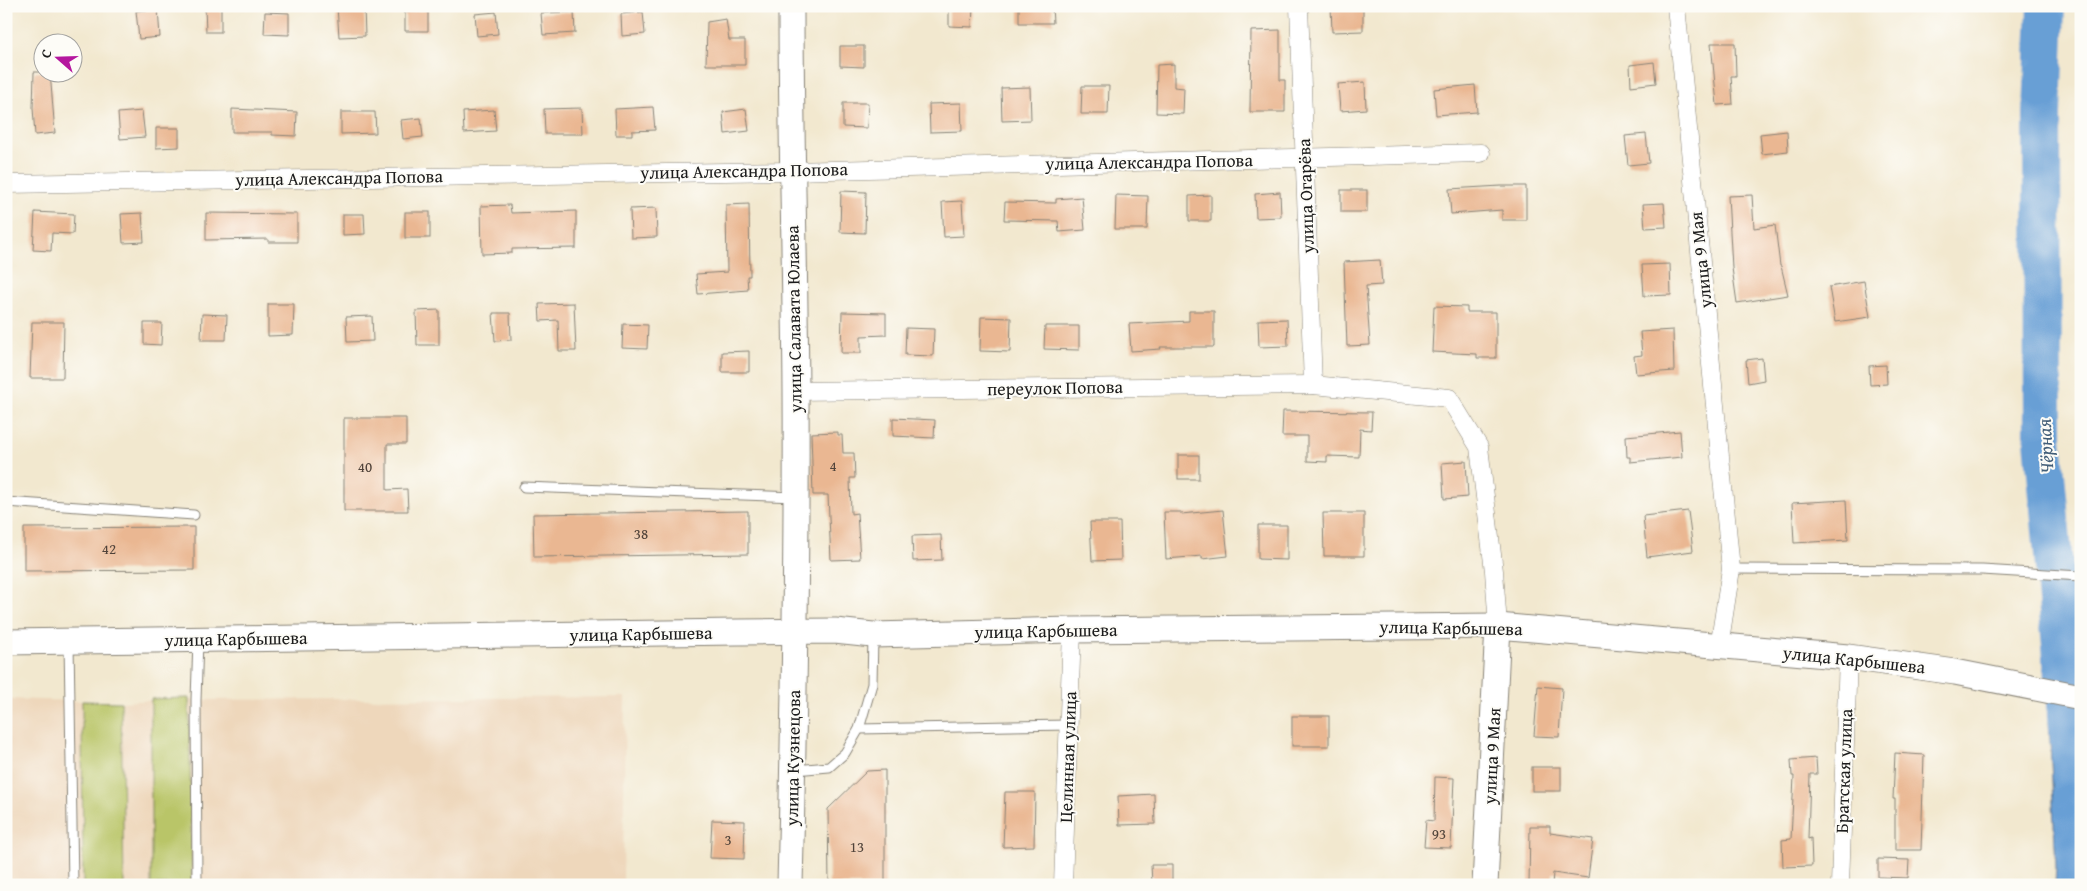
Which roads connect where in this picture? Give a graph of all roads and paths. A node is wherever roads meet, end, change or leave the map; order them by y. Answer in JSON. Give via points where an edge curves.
{"nodes":[{"id":1,"x":791,"y":6,"type":"edge"},
{"id":2,"x":1299,"y":6,"type":"edge"},
{"id":3,"x":1676,"y":6,"type":"edge"},
{"id":4,"x":1481,"y":153,"type":"dead end"},
{"id":5,"x":1305,"y":158,"type":"junction"},
{"id":6,"x":792,"y":171,"type":"junction"},
{"id":7,"x":6,"y":184,"type":"edge"},
{"id":8,"x":1313,"y":385,"type":"junction"},
{"id":9,"x":796,"y":391,"type":"junction"},
{"id":10,"x":524,"y":487,"type":"dead end"},
{"id":11,"x":796,"y":497,"type":"junction"},
{"id":12,"x":6,"y":502,"type":"edge"},
{"id":13,"x":194,"y":515,"type":"dead end"},
{"id":14,"x":1731,"y":569,"type":"junction"},
{"id":15,"x":2081,"y":576,"type":"edge"},
{"id":16,"x":1498,"y":626,"type":"junction"},
{"id":17,"x":1072,"y":630,"type":"junction"},
{"id":18,"x":795,"y":632,"type":"junction"},
{"id":19,"x":873,"y":635,"type":"junction"},
{"id":20,"x":198,"y":639,"type":"junction"},
{"id":21,"x":6,"y":642,"type":"edge"},
{"id":22,"x":69,"y":643,"type":"junction"},
{"id":23,"x":1719,"y":647,"type":"junction"},
{"id":24,"x":1848,"y":657,"type":"junction"},
{"id":25,"x":2081,"y":697,"type":"edge"},
{"id":26,"x":1069,"y":725,"type":"junction"},
{"id":27,"x":859,"y":729,"type":"junction"},
{"id":28,"x":793,"y":770,"type":"junction"},
{"id":29,"x":72,"y":885,"type":"edge"},
{"id":30,"x":197,"y":885,"type":"edge"},
{"id":31,"x":790,"y":885,"type":"edge"},
{"id":32,"x":1063,"y":885,"type":"edge"},
{"id":33,"x":1485,"y":885,"type":"edge"},
{"id":34,"x":1840,"y":885,"type":"edge"}],
"edges":[{"from":1,"to":6,"type":"main road","name":"улица Салавата Юлаева"},
{"from":2,"to":5,"type":"street","name":"улица Огарёва"},
{"from":3,"to":14,"type":"street","name":"улица 9 Мая"},
{"from":4,"to":5,"type":"street","name":"улица Александра Попова"},
{"from":5,"to":6,"type":"street","name":"улица Александра Попова"},
{"from":5,"to":8,"type":"street","name":"улица Огарёва"},
{"from":6,"to":7,"type":"street","name":"улица Александра Попова"},
{"from":6,"to":9,"type":"main road","name":"улица Салавата Юлаева"},
{"from":8,"to":9,"type":"street","name":"переулок Попова"},
{"from":8,"to":16,"type":"street","name":"переулок Попова","via":[[1449,398],[1479,447]]},
{"from":9,"to":11,"type":"main road","name":"улица Салавата Юлаева"},
{"from":10,"to":11,"type":"lane"},
{"from":11,"to":18,"type":"main road","name":"улица Салавата Юлаева"},
{"from":12,"to":13,"type":"lane"},
{"from":14,"to":15,"type":"lane","via":[[1982,570]]},
{"from":14,"to":23,"type":"street","name":"улица 9 Мая"},
{"from":16,"to":17,"type":"main road","name":"улица Карбышева"},
{"from":16,"to":23,"type":"main road","name":"улица Карбышева"},
{"from":16,"to":33,"type":"main road","name":"улица 9 Мая"},
{"from":17,"to":19,"type":"main road","name":"улица Карбышева"},
{"from":17,"to":26,"type":"street","name":"Целинная улица"},
{"from":18,"to":19,"type":"main road","name":"улица Карбышева"},
{"from":18,"to":20,"type":"main road","name":"улица Карбышева"},
{"from":18,"to":28,"type":"main road","name":"улица Кузнецова"},
{"from":19,"to":27,"type":"lane","via":[[872,684]]},
{"from":20,"to":22,"type":"main road","name":"улица Карбышева"},
{"from":20,"to":30,"type":"lane"},
{"from":21,"to":22,"type":"main road","name":"улица Карбышева"},
{"from":22,"to":29,"type":"lane"},
{"from":23,"to":24,"type":"main road","name":"улица Карбышева"},
{"from":24,"to":25,"type":"main road","name":"улица Карбышева","via":[[1955,672]]},
{"from":24,"to":34,"type":"street","name":"Братская улица"},
{"from":26,"to":27,"type":"lane"},
{"from":26,"to":32,"type":"street","name":"Целинная улица"},
{"from":27,"to":28,"type":"lane","via":[[845,754],[829,767]]},
{"from":28,"to":31,"type":"main road","name":"улица Кузнецова"}]}
